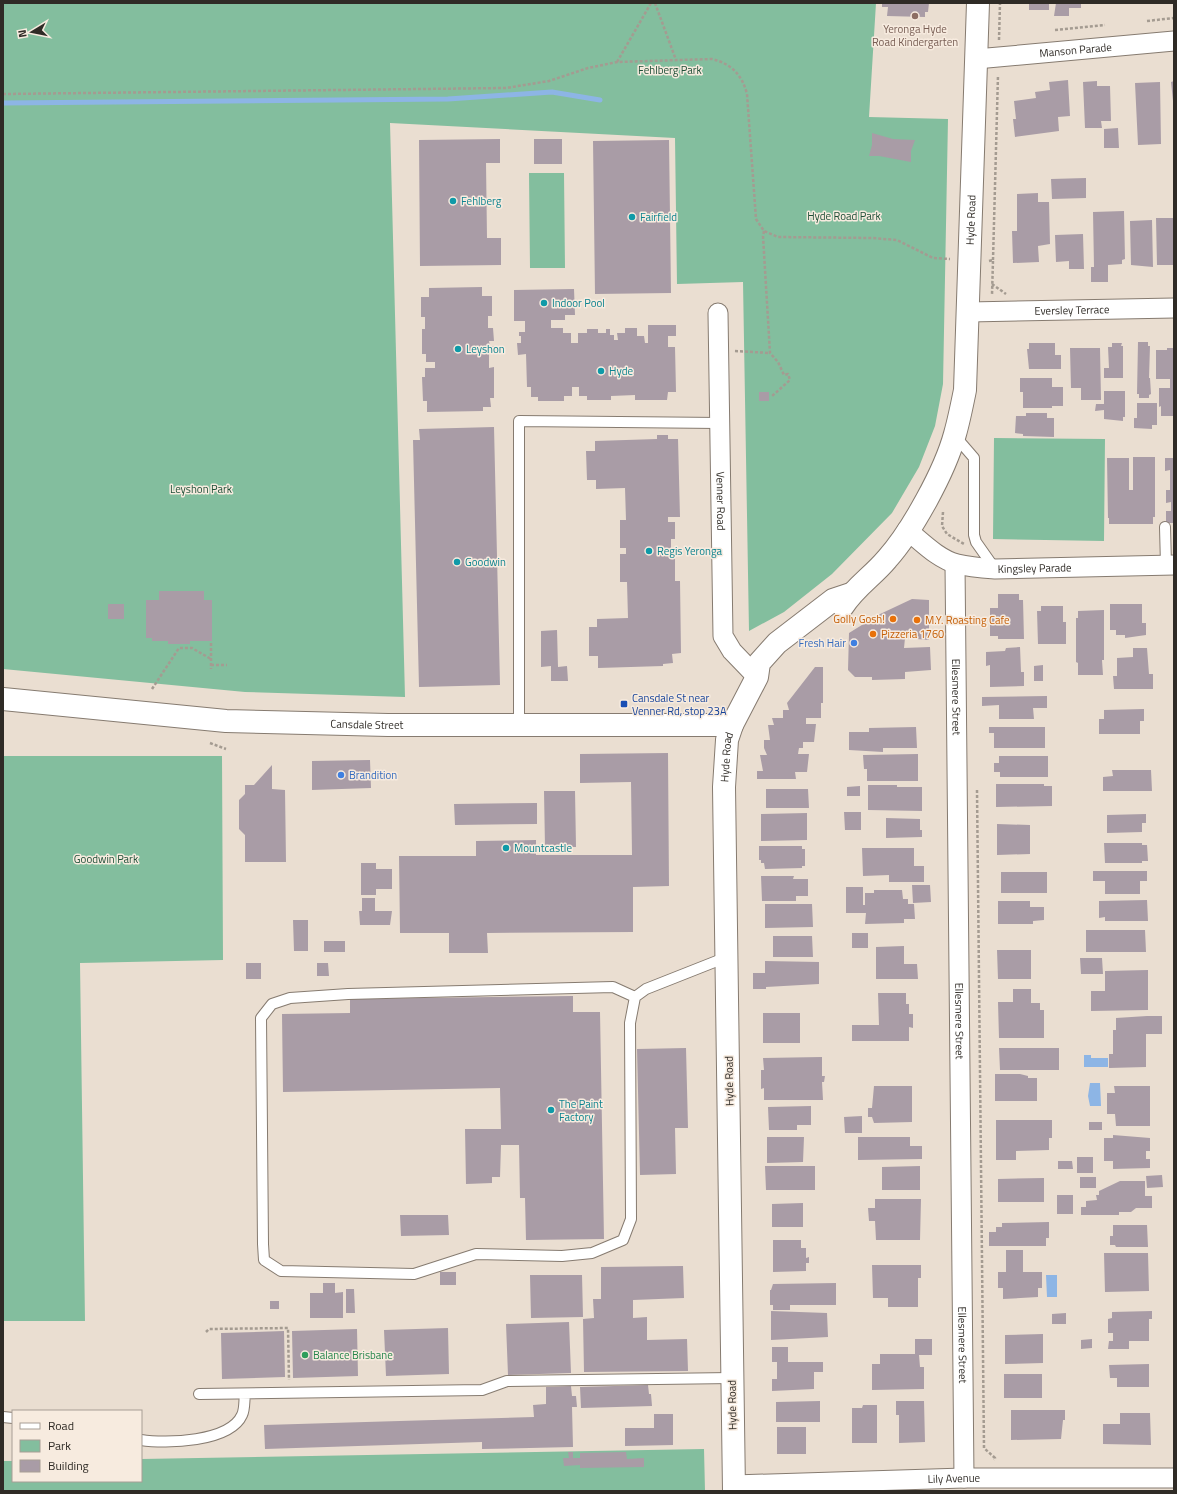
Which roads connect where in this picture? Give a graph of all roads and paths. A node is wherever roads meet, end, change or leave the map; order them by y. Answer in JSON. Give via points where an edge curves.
{"nodes":[{"id":1,"x":651,"y":3,"type":"edge"},
{"id":2,"x":656,"y":3,"type":"edge"},
{"id":3,"x":978,"y":3,"type":"edge"},
{"id":4,"x":1000,"y":3,"type":"edge"},
{"id":5,"x":1174,"y":18,"type":"edge"},
{"id":6,"x":1147,"y":21,"type":"dead end"},
{"id":7,"x":1105,"y":25,"type":"dead end"},
{"id":8,"x":1055,"y":30,"type":"dead end"},
{"id":9,"x":999,"y":40,"type":"dead end"},
{"id":10,"x":1174,"y":41,"type":"edge"},
{"id":11,"x":976,"y":59,"type":"junction"},
{"id":12,"x":676,"y":60,"type":"junction"},
{"id":13,"x":617,"y":62,"type":"junction"},
{"id":14,"x":998,"y":73,"type":"dead end"},
{"id":15,"x":3,"y":94,"type":"edge"},
{"id":16,"x":764,"y":231,"type":"junction"},
{"id":17,"x":955,"y":259,"type":"dead end"},
{"id":18,"x":993,"y":260,"type":"junction"},
{"id":19,"x":987,"y":261,"type":"dead end"},
{"id":20,"x":992,"y":283,"type":"junction"},
{"id":21,"x":1001,"y":290,"type":"dead end"},
{"id":22,"x":993,"y":296,"type":"dead end"},
{"id":23,"x":1174,"y":308,"type":"edge"},
{"id":24,"x":969,"y":312,"type":"junction"},
{"id":25,"x":718,"y":313,"type":"dead end"},
{"id":26,"x":733,"y":351,"type":"dead end"},
{"id":27,"x":770,"y":353,"type":"junction"},
{"id":28,"x":771,"y":397,"type":"dead end"},
{"id":29,"x":719,"y":423,"type":"junction"},
{"id":30,"x":955,"y":436,"type":"junction"},
{"id":31,"x":946,"y":505,"type":"dead end"},
{"id":32,"x":1165,"y":527,"type":"dead end"},
{"id":33,"x":907,"y":530,"type":"junction"},
{"id":34,"x":967,"y":544,"type":"dead end"},
{"id":35,"x":955,"y":564,"type":"junction"},
{"id":36,"x":1170,"y":565,"type":"edge"},
{"id":37,"x":995,"y":569,"type":"junction"},
{"id":38,"x":211,"y":643,"type":"dead end"},
{"id":39,"x":211,"y":659,"type":"junction"},
{"id":40,"x":211,"y":665,"type":"junction"},
{"id":41,"x":227,"y":665,"type":"dead end"},
{"id":42,"x":211,"y":669,"type":"dead end"},
{"id":43,"x":757,"y":677,"type":"junction"},
{"id":44,"x":152,"y":689,"type":"dead end"},
{"id":45,"x":3,"y":699,"type":"edge"},
{"id":46,"x":519,"y":725,"type":"junction"},
{"id":47,"x":732,"y":725,"type":"junction"},
{"id":48,"x":210,"y":743,"type":"dead end"},
{"id":49,"x":226,"y":749,"type":"dead end"},
{"id":50,"x":977,"y":786,"type":"dead end"},
{"id":51,"x":727,"y":957,"type":"junction"},
{"id":52,"x":635,"y":997,"type":"junction"},
{"id":53,"x":206,"y":1332,"type":"dead end"},
{"id":54,"x":732,"y":1378,"type":"junction"},
{"id":55,"x":289,"y":1392,"type":"junction"},
{"id":56,"x":199,"y":1394,"type":"dead end"},
{"id":57,"x":245,"y":1394,"type":"junction"},
{"id":58,"x":142,"y":1440,"type":"edge"},
{"id":59,"x":991,"y":1464,"type":"dead end"},
{"id":60,"x":964,"y":1478,"type":"junction"},
{"id":61,"x":1174,"y":1478,"type":"edge"},
{"id":62,"x":734,"y":1488,"type":"edge"}],
"edges":[{"from":1,"to":13,"type":"path"},
{"from":2,"to":12,"type":"path"},
{"from":3,"to":11,"type":"street","name":"Hyde Road"},
{"from":4,"to":9,"type":"path"},
{"from":5,"to":6,"type":"path"},
{"from":7,"to":8,"type":"path"},
{"from":10,"to":11,"type":"street","name":"Manson Parade"},
{"from":11,"to":24,"type":"street","name":"Hyde Road"},
{"from":12,"to":13,"type":"path"},
{"from":12,"to":16,"type":"path","via":[[712,59],[720,61],[740,75],[747,94],[756,219]]},
{"from":13,"to":15,"type":"path","via":[[549,80],[506,88]]},
{"from":14,"to":18,"type":"path"},
{"from":16,"to":17,"type":"path","via":[[778,237],[898,240],[933,258]]},
{"from":16,"to":27,"type":"path"},
{"from":18,"to":19,"type":"path"},
{"from":18,"to":20,"type":"path"},
{"from":20,"to":21,"type":"path"},
{"from":20,"to":22,"type":"path"},
{"from":23,"to":24,"type":"street","name":"Eversley Terrace"},
{"from":24,"to":30,"type":"street","name":"Hyde Road","via":[[965,390]]},
{"from":25,"to":29,"type":"street","name":"Venner Road"},
{"from":26,"to":27,"type":"path"},
{"from":27,"to":28,"type":"path","via":[[790,380]]},
{"from":29,"to":43,"type":"street","name":"Venner Road","via":[[724,636],[732,651]]},
{"from":29,"to":46,"type":"lane","via":[[518,421]]},
{"from":30,"to":33,"type":"street","name":"Hyde Road","via":[[935,484]]},
{"from":30,"to":37,"type":"lane","via":[[974,458],[974,534],[976,542]]},
{"from":31,"to":34,"type":"path","via":[[942,526],[948,534]]},
{"from":32,"to":36,"type":"lane"},
{"from":33,"to":35,"type":"street","name":"Kingsley Parade","via":[[934,552]]},
{"from":33,"to":43,"type":"street","name":"Hyde Road","via":[[887,560],[851,594],[833,600],[777,644],[760,663]]},
{"from":35,"to":37,"type":"street","name":"Kingsley Parade"},
{"from":35,"to":60,"type":"street","name":"Ellesmere Street"},
{"from":36,"to":37,"type":"street","name":"Kingsley Parade"},
{"from":38,"to":39,"type":"path"},
{"from":39,"to":40,"type":"path"},
{"from":39,"to":44,"type":"path","via":[[192,648],[179,648]]},
{"from":40,"to":41,"type":"path"},
{"from":40,"to":42,"type":"path"},
{"from":43,"to":47,"type":"street","name":"Hyde Road"},
{"from":45,"to":46,"type":"street","name":"Cansdale Street","via":[[226,721]]},
{"from":46,"to":47,"type":"street","name":"Cansdale Street"},
{"from":47,"to":51,"type":"street","name":"Hyde Road","via":[[727,740],[724,787]]},
{"from":48,"to":49,"type":"path"},
{"from":50,"to":59,"type":"path","via":[[984,1448],[995,1458]]},
{"from":51,"to":52,"type":"lane","via":[[646,989]]},
{"from":51,"to":54,"type":"street","name":"Hyde Road"},
{"from":52,"to":52,"type":"lane","via":[[630,1024],[631,1219],[623,1240],[592,1253],[562,1256],[476,1254],[414,1274],[281,1271],[264,1260],[261,1018],[272,1004],[290,998],[348,994],[613,987]]},
{"from":53,"to":55,"type":"path","via":[[209,1329],[288,1328]]},
{"from":54,"to":55,"type":"lane","via":[[507,1381],[482,1390]]},
{"from":54,"to":62,"type":"street","name":"Hyde Road"},
{"from":55,"to":57,"type":"lane"},
{"from":56,"to":57,"type":"lane"},
{"from":57,"to":58,"type":"lane","via":[[242,1415],[236,1424],[217,1434],[194,1440]]},
{"from":60,"to":61,"type":"street","name":"Lily Avenue"},
{"from":60,"to":62,"type":"street","name":"Lily Avenue"}]}
